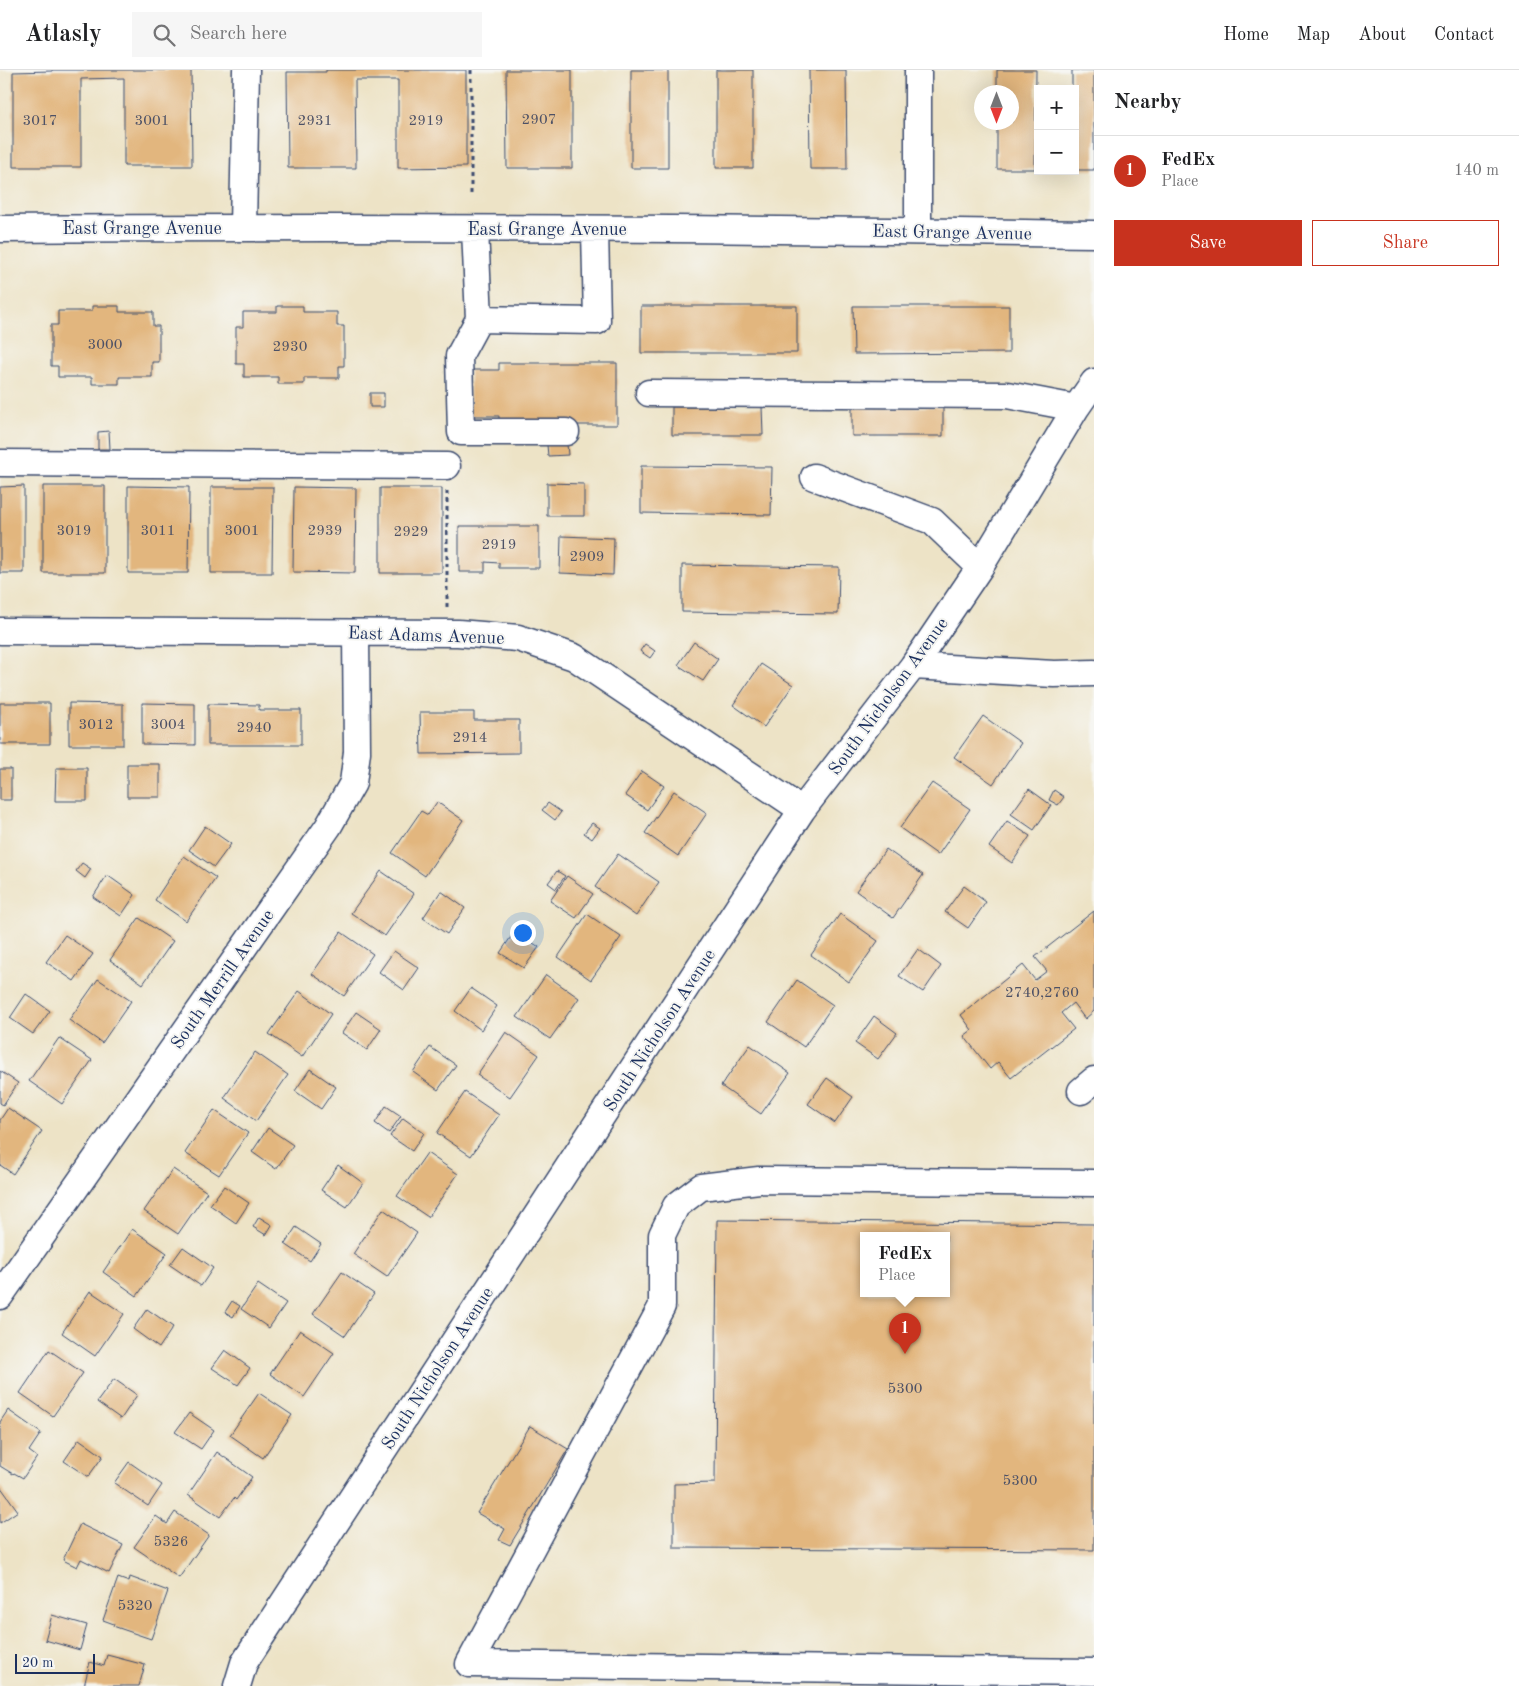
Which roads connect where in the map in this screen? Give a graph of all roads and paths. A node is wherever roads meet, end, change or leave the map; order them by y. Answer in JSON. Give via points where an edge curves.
{"nodes":[{"id":1,"x":246,"y":70,"type":"edge"},
{"id":2,"x":470,"y":70,"type":"edge"},
{"id":3,"x":918,"y":70,"type":"edge"},
{"id":4,"x":471,"y":197,"type":"dead end"},
{"id":5,"x":243,"y":227,"type":"junction"},
{"id":6,"x":0,"y":228,"type":"edge"},
{"id":7,"x":475,"y":229,"type":"junction"},
{"id":8,"x":596,"y":229,"type":"junction"},
{"id":9,"x":918,"y":231,"type":"junction"},
{"id":10,"x":1094,"y":234,"type":"edge"},
{"id":11,"x":479,"y":320,"type":"junction"},
{"id":12,"x":1094,"y":382,"type":"edge"},
{"id":13,"x":648,"y":393,"type":"dead end"},
{"id":14,"x":1076,"y":408,"type":"junction"},
{"id":15,"x":566,"y":432,"type":"dead end"},
{"id":16,"x":0,"y":463,"type":"edge"},
{"id":17,"x":447,"y":466,"type":"joint"},
{"id":18,"x":814,"y":477,"type":"dead end"},
{"id":19,"x":980,"y":567,"type":"junction"},
{"id":20,"x":0,"y":631,"type":"edge"},
{"id":21,"x":356,"y":633,"type":"junction"},
{"id":22,"x":447,"y":633,"type":"junction"},
{"id":23,"x":913,"y":666,"type":"junction"},
{"id":24,"x":1094,"y":673,"type":"edge"},
{"id":25,"x":802,"y":810,"type":"junction"},
{"id":26,"x":1094,"y":1183,"type":"edge"},
{"id":27,"x":0,"y":1296,"type":"edge"},
{"id":28,"x":1094,"y":1672,"type":"edge"},
{"id":29,"x":237,"y":1686,"type":"edge"}],
"edges":[{"from":1,"to":5,"type":"street"},
{"from":2,"to":4,"type":"path"},
{"from":3,"to":9,"type":"street"},
{"from":5,"to":6,"type":"street","name":"East Grange Avenue"},
{"from":5,"to":7,"type":"street","name":"East Grange Avenue"},
{"from":7,"to":8,"type":"street","name":"East Grange Avenue"},
{"from":7,"to":11,"type":"street"},
{"from":8,"to":9,"type":"street","name":"East Grange Avenue"},
{"from":8,"to":11,"type":"street","via":[[598,321]]},
{"from":9,"to":10,"type":"street","name":"East Grange Avenue"},
{"from":11,"to":15,"type":"street","via":[[459,356],[461,432]]},
{"from":12,"to":14,"type":"street","name":"South Nicholson Avenue"},
{"from":13,"to":14,"type":"street","via":[[1007,395]]},
{"from":14,"to":19,"type":"street","name":"South Nicholson Avenue"},
{"from":16,"to":17,"type":"street"},
{"from":17,"to":22,"type":"path"},
{"from":18,"to":19,"type":"street","via":[[932,521]]},
{"from":19,"to":23,"type":"street","name":"South Nicholson Avenue"},
{"from":20,"to":21,"type":"street","name":"East Adams Avenue"},
{"from":21,"to":22,"type":"street","name":"East Adams Avenue"},
{"from":21,"to":27,"type":"street","name":"South Merrill Avenue","via":[[357,752],[353,783],[328,827]]},
{"from":22,"to":25,"type":"street","name":"East Adams Avenue","via":[[518,638],[574,658]]},
{"from":23,"to":24,"type":"street","via":[[1054,674]]},
{"from":23,"to":25,"type":"street","name":"South Nicholson Avenue"},
{"from":25,"to":29,"type":"street","name":"South Nicholson Avenue","via":[[244,1663]]},
{"from":26,"to":28,"type":"street","via":[[759,1180],[701,1187],[676,1206],[662,1235],[662,1306],[469,1664]]}]}
